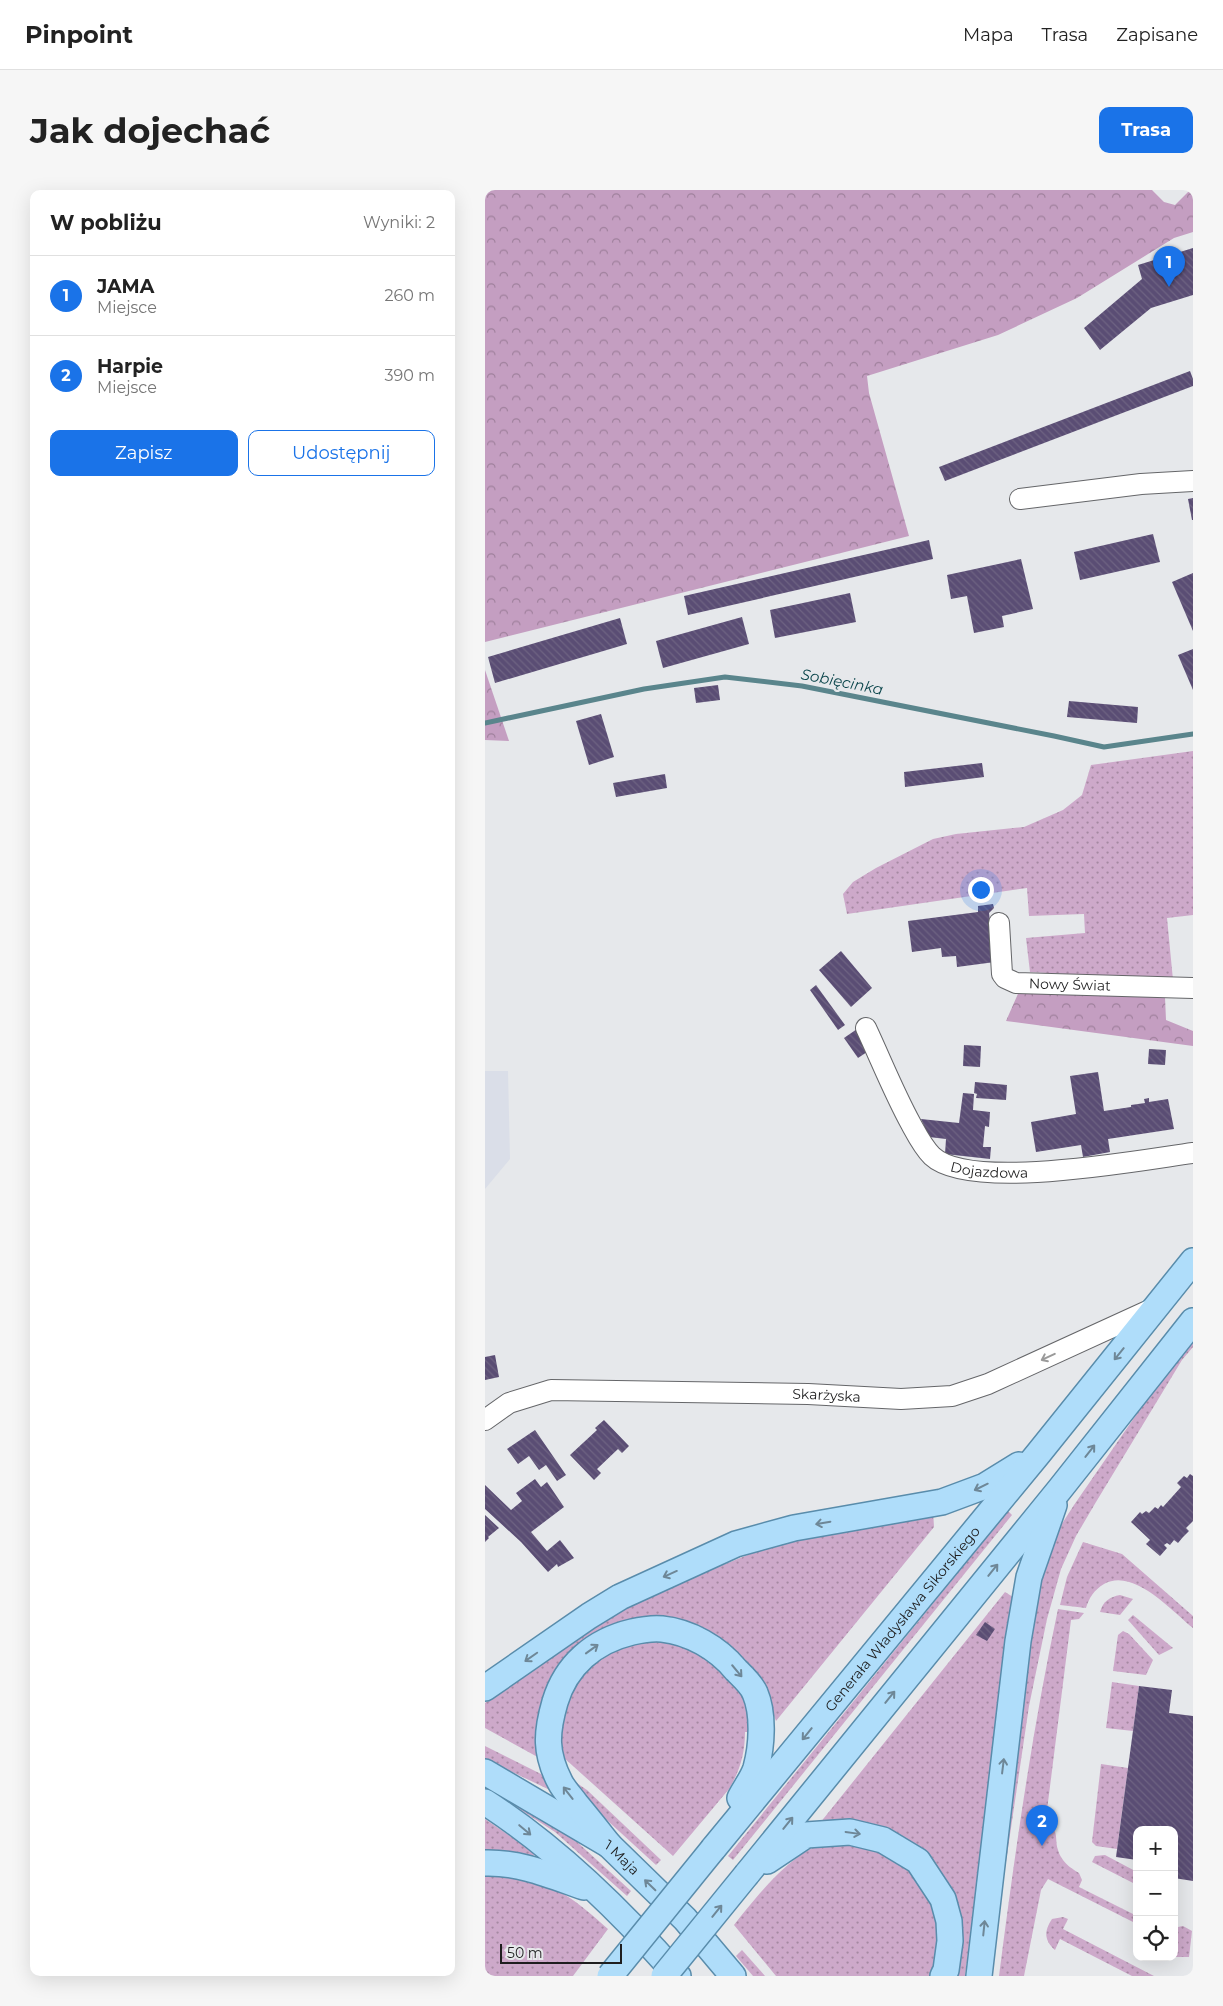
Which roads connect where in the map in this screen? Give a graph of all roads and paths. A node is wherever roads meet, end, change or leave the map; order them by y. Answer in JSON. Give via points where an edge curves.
{"nodes":[{"id":1,"x":1193,"y":481,"type":"edge"},
{"id":2,"x":1020,"y":499,"type":"dead end"},
{"id":3,"x":999,"y":922,"type":"dead end"},
{"id":4,"x":1193,"y":988,"type":"edge"},
{"id":5,"x":866,"y":1028,"type":"dead end"},
{"id":6,"x":1193,"y":1153,"type":"edge"},
{"id":7,"x":1193,"y":1261,"type":"edge"},
{"id":8,"x":1156,"y":1307,"type":"junction"},
{"id":9,"x":1193,"y":1321,"type":"edge"},
{"id":10,"x":485,"y":1420,"type":"edge"},
{"id":11,"x":1038,"y":1454,"type":"junction"},
{"id":12,"x":1011,"y":1485,"type":"junction"},
{"id":13,"x":1060,"y":1489,"type":"junction"},
{"id":14,"x":1041,"y":1510,"type":"junction"},
{"id":15,"x":485,"y":1688,"type":"edge"},
{"id":16,"x":485,"y":1772,"type":"edge"},
{"id":17,"x":485,"y":1802,"type":"edge"},
{"id":18,"x":609,"y":1845,"type":"junction"},
{"id":19,"x":713,"y":1849,"type":"junction"},
{"id":20,"x":485,"y":1863,"type":"edge"},
{"id":21,"x":747,"y":1874,"type":"junction"},
{"id":22,"x":598,"y":1892,"type":"junction"},
{"id":23,"x":610,"y":1976,"type":"edge"},
{"id":24,"x":664,"y":1976,"type":"edge"},
{"id":25,"x":678,"y":1976,"type":"edge"},
{"id":26,"x":733,"y":1976,"type":"edge"},
{"id":27,"x":943,"y":1976,"type":"edge"},
{"id":28,"x":979,"y":1976,"type":"edge"}],
"edges":[{"from":1,"to":2,"type":"street"},
{"from":3,"to":4,"type":"street","name":"Nowy Świat","via":[[1001,974],[1016,983]]},
{"from":5,"to":6,"type":"street","name":"Dojazdowa","via":[[920,1140],[933,1156],[944,1162],[976,1172],[1059,1171]]},
{"from":7,"to":8,"type":"main road","name":"Generała Władysława Sikorskiego"},
{"from":8,"to":10,"type":"street","name":"Skarżyska","one_way":true,"via":[[989,1384],[952,1396],[901,1399],[551,1390],[509,1403]]},
{"from":8,"to":11,"type":"main road","name":"Generała Władysława Sikorskiego","one_way":true},
{"from":13,"to":9,"type":"main road","one_way":true},
{"from":11,"to":12,"type":"main road","name":"Generała Władysława Sikorskiego"},
{"from":11,"to":15,"type":"main road","one_way":true,"via":[[985,1486],[942,1502],[794,1528],[736,1544],[620,1597]]},
{"from":12,"to":14,"type":"main road"},
{"from":12,"to":19,"type":"main road","name":"Generała Władysława Sikorskiego","one_way":true},
{"from":13,"to":14,"type":"main road"},
{"from":28,"to":13,"type":"main road","one_way":true,"via":[[1019,1632],[1029,1577]]},
{"from":21,"to":14,"type":"main road","one_way":true},
{"from":16,"to":18,"type":"main road","name":"1 Maja"},
{"from":17,"to":22,"type":"main road","one_way":true,"via":[[519,1824]]},
{"from":18,"to":19,"type":"main road","one_way":true,"via":[[560,1784],[547,1740],[548,1725],[564,1680],[580,1658],[602,1642],[618,1636],[661,1629],[711,1647],[728,1659],[755,1692],[762,1735],[756,1769]]},
{"from":26,"to":18,"type":"main road","name":"1 Maja","one_way":true,"via":[[685,1919]]},
{"from":19,"to":23,"type":"main road","name":"Generała Władysława Sikorskiego","bridge":true},
{"from":20,"to":22,"type":"main road","via":[[527,1867]]},
{"from":24,"to":21,"type":"main road","one_way":true,"bridge":true},
{"from":21,"to":27,"type":"main road","one_way":true,"via":[[806,1835],[850,1832],[883,1840],[918,1861],[943,1899],[950,1941]]},
{"from":22,"to":25,"type":"main road"}]}
